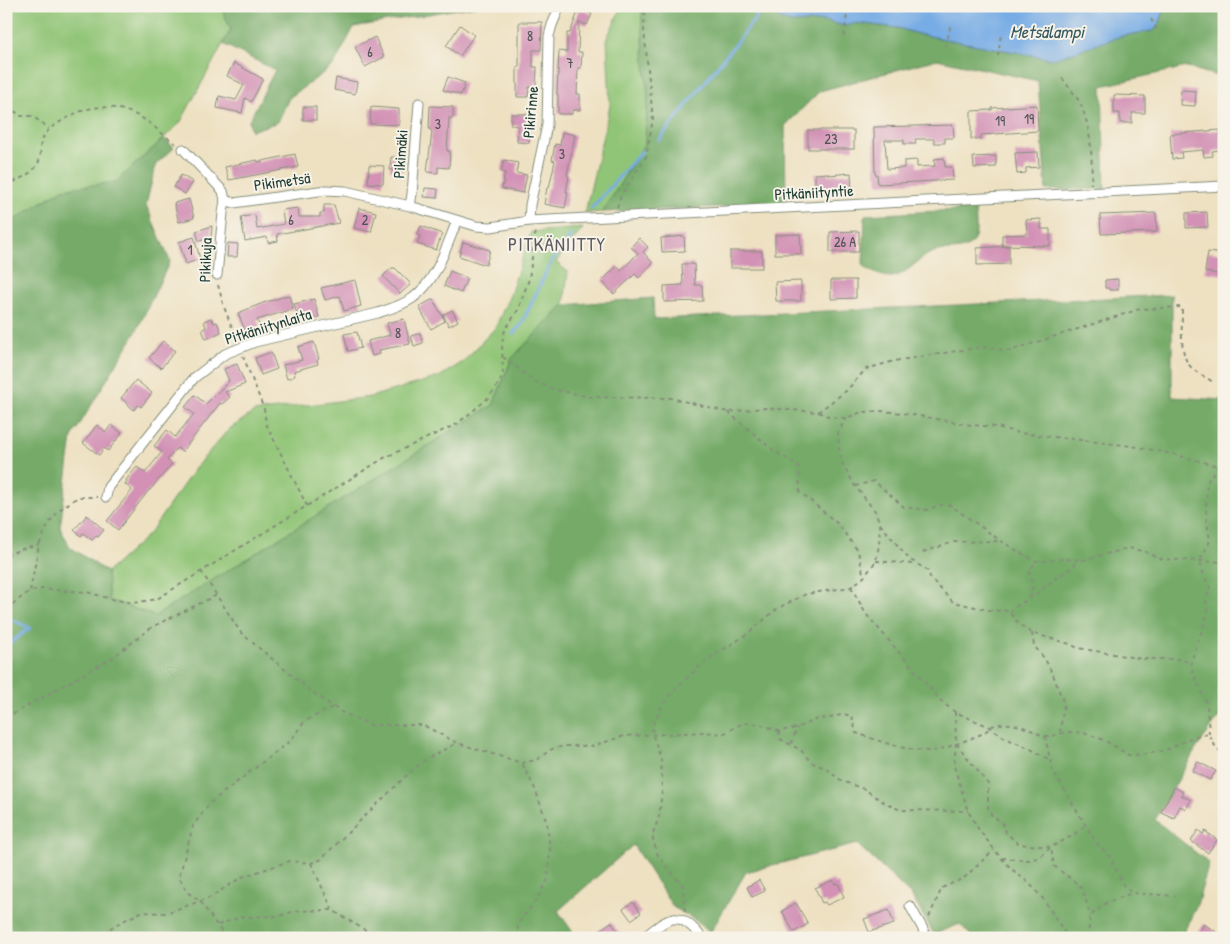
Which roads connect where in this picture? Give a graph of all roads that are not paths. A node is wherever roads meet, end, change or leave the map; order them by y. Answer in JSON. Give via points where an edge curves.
{"nodes":[{"id":1,"x":560,"y":6,"type":"edge"},
{"id":2,"x":419,"y":103,"type":"dead end"},
{"id":3,"x":183,"y":149,"type":"road end"},
{"id":4,"x":1224,"y":186,"type":"edge"},
{"id":5,"x":226,"y":200,"type":"junction"},
{"id":6,"x":410,"y":206,"type":"junction"},
{"id":7,"x":457,"y":221,"type":"junction"},
{"id":8,"x":530,"y":225,"type":"junction"},
{"id":9,"x":217,"y":275,"type":"road end"},
{"id":10,"x":106,"y":497,"type":"road end"},
{"id":11,"x":910,"y":906,"type":"dead end"},
{"id":12,"x":925,"y":933,"type":"edge"},
{"id":13,"x":643,"y":938,"type":"edge"},
{"id":14,"x":702,"y":938,"type":"edge"}],
"edges":[{"from":1,"to":8,"type":"street","name":"Pikirinne","via":[[549,36],[547,124],[530,205]]},
{"from":2,"to":6,"type":"street","name":"Pikimäki"},
{"from":3,"to":5,"type":"street","via":[[222,191]]},
{"from":4,"to":8,"type":"street","name":"Pitkäniityntie","via":[[615,217]]},
{"from":5,"to":6,"type":"street","name":"Pikimetsä","via":[[234,203],[326,190],[362,193]]},
{"from":5,"to":9,"type":"street","name":"Pikikuja"},
{"from":6,"to":7,"type":"street","name":"Pitkäniityntie"},
{"from":7,"to":8,"type":"street","name":"Pitkäniityntie","via":[[491,227]]},
{"from":7,"to":10,"type":"street","name":"Pitkäniitynlaita","via":[[440,263],[427,284],[413,298],[378,313],[254,342],[225,354],[194,378],[108,486]]},
{"from":11,"to":12,"type":"street"},
{"from":13,"to":14,"type":"street","via":[[671,919],[679,918],[691,924]]}]}
